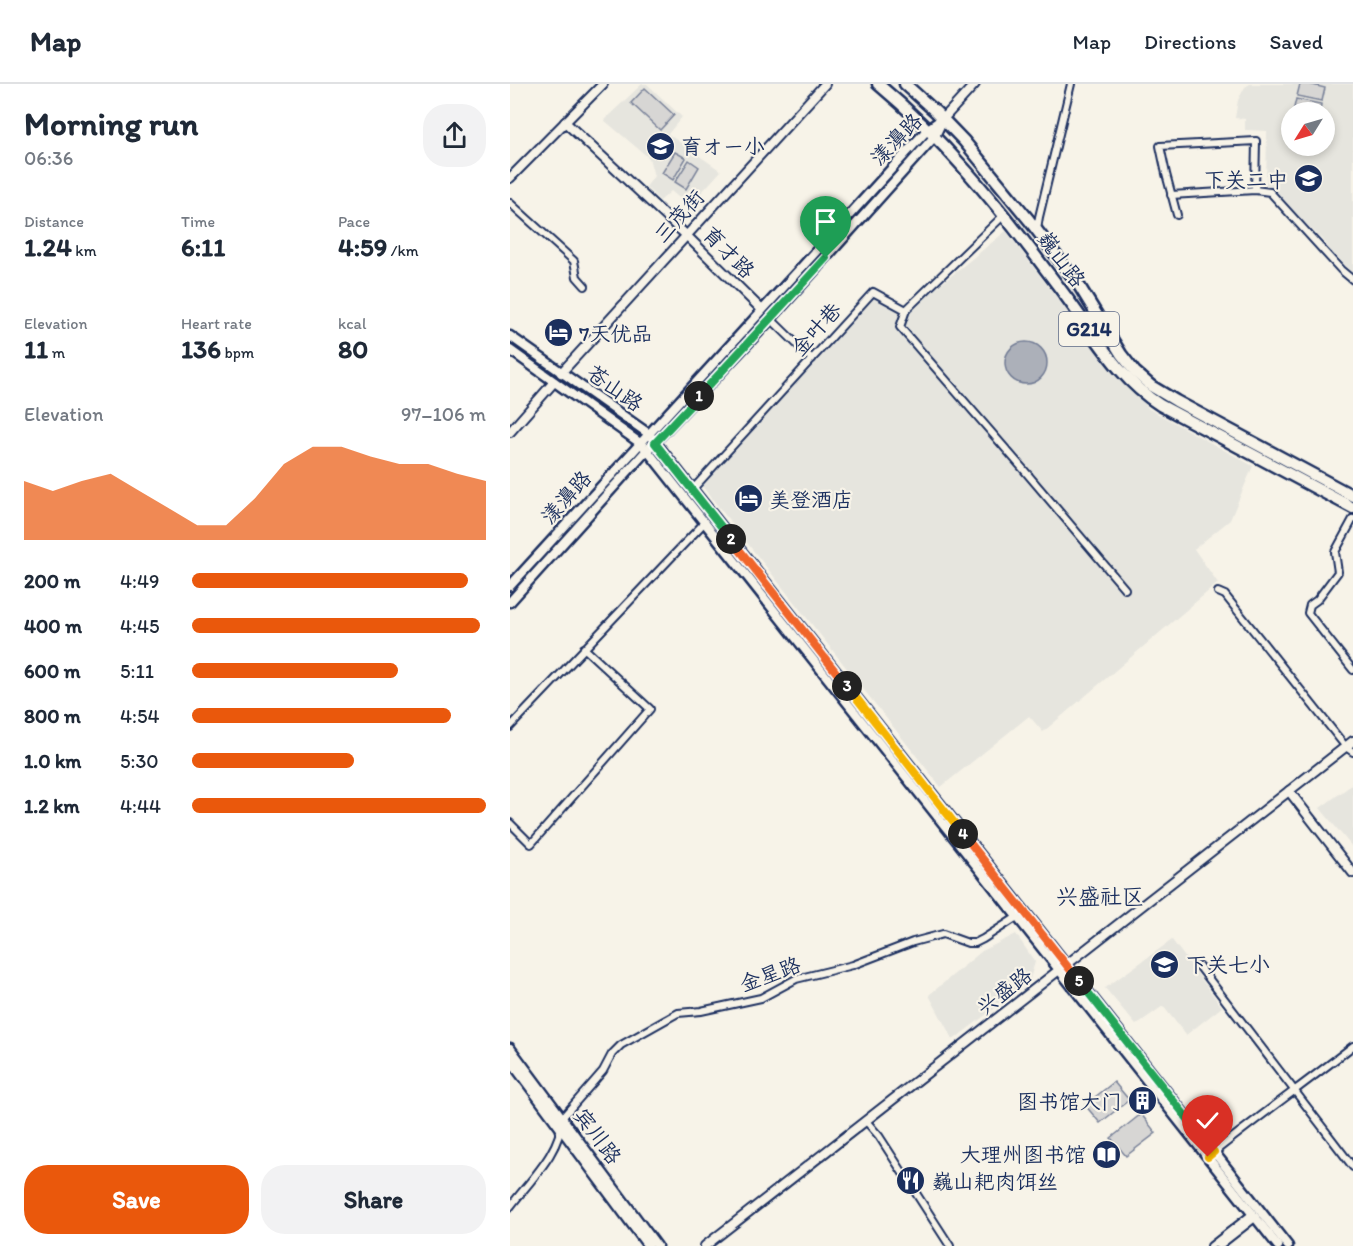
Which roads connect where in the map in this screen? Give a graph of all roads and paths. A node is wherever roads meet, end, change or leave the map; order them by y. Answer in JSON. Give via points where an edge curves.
{"nodes":[{"id":1,"x":603,"y":84,"type":"edge"},
{"id":2,"x":825,"y":84,"type":"edge"},
{"id":3,"x":878,"y":84,"type":"edge"},
{"id":4,"x":905,"y":84,"type":"edge"},
{"id":5,"x":975,"y":84,"type":"edge"},
{"id":6,"x":1071,"y":84,"type":"edge"},
{"id":7,"x":943,"y":119,"type":"junction"},
{"id":8,"x":565,"y":122,"type":"junction"},
{"id":9,"x":932,"y":132,"type":"junction"},
{"id":10,"x":510,"y":178,"type":"edge"},
{"id":11,"x":1255,"y":190,"type":"junction"},
{"id":12,"x":1171,"y":195,"type":"junction"},
{"id":13,"x":510,"y":203,"type":"edge"},
{"id":14,"x":1004,"y":215,"type":"junction"},
{"id":15,"x":1177,"y":215,"type":"dead end"},
{"id":16,"x":1037,"y":230,"type":"junction"},
{"id":17,"x":686,"y":235,"type":"junction"},
{"id":18,"x":1353,"y":280,"type":"edge"},
{"id":19,"x":585,"y":286,"type":"dead end"},
{"id":20,"x":906,"y":309,"type":"junction"},
{"id":21,"x":762,"y":310,"type":"junction"},
{"id":22,"x":771,"y":319,"type":"junction"},
{"id":23,"x":510,"y":336,"type":"edge"},
{"id":24,"x":1117,"y":347,"type":"junction"},
{"id":25,"x":510,"y":350,"type":"edge"},
{"id":26,"x":1107,"y":354,"type":"junction"},
{"id":27,"x":812,"y":358,"type":"junction"},
{"id":28,"x":561,"y":373,"type":"junction"},
{"id":29,"x":554,"y":381,"type":"junction"},
{"id":30,"x":1148,"y":391,"type":"junction"},
{"id":31,"x":510,"y":432,"type":"edge"},
{"id":32,"x":649,"y":434,"type":"junction"},
{"id":33,"x":640,"y":443,"type":"junction"},
{"id":34,"x":655,"y":443,"type":"junction"},
{"id":35,"x":647,"y":450,"type":"junction"},
{"id":36,"x":692,"y":490,"type":"junction"},
{"id":37,"x":1353,"y":496,"type":"edge"},
{"id":38,"x":1353,"y":508,"type":"edge"},
{"id":39,"x":1353,"y":519,"type":"edge"},
{"id":40,"x":704,"y":523,"type":"junction"},
{"id":41,"x":510,"y":586,"type":"edge"},
{"id":42,"x":1125,"y":589,"type":"dead end"},
{"id":43,"x":1218,"y":592,"type":"dead end"},
{"id":44,"x":510,"y":602,"type":"edge"},
{"id":45,"x":584,"y":648,"type":"junction"},
{"id":46,"x":1353,"y":670,"type":"edge"},
{"id":47,"x":510,"y":727,"type":"edge"},
{"id":48,"x":1353,"y":741,"type":"edge"},
{"id":49,"x":1349,"y":750,"type":"edge"},
{"id":50,"x":1289,"y":791,"type":"junction"},
{"id":51,"x":510,"y":823,"type":"edge"},
{"id":52,"x":1353,"y":873,"type":"edge"},
{"id":53,"x":1017,"y":917,"type":"junction"},
{"id":54,"x":1199,"y":966,"type":"dead end"},
{"id":55,"x":1063,"y":967,"type":"junction"},
{"id":56,"x":1353,"y":1046,"type":"edge"},
{"id":57,"x":510,"y":1048,"type":"edge"},
{"id":58,"x":510,"y":1060,"type":"edge"},
{"id":59,"x":1294,"y":1092,"type":"junction"},
{"id":60,"x":562,"y":1118,"type":"junction"},
{"id":61,"x":866,"y":1121,"type":"junction"},
{"id":62,"x":561,"y":1129,"type":"junction"},
{"id":63,"x":1211,"y":1155,"type":"junction"},
{"id":64,"x":1353,"y":1167,"type":"edge"},
{"id":65,"x":510,"y":1207,"type":"edge"},
{"id":66,"x":1254,"y":1216,"type":"junction"},
{"id":67,"x":648,"y":1246,"type":"edge"},
{"id":68,"x":657,"y":1246,"type":"edge"},
{"id":69,"x":705,"y":1246,"type":"edge"},
{"id":70,"x":950,"y":1246,"type":"edge"},
{"id":71,"x":1211,"y":1246,"type":"edge"},
{"id":72,"x":1219,"y":1246,"type":"edge"},
{"id":73,"x":1278,"y":1246,"type":"edge"},
{"id":74,"x":1288,"y":1246,"type":"edge"}],
"edges":[{"from":1,"to":8,"type":"street"},
{"from":2,"to":17,"type":"street","name":"三茂街"},
{"from":3,"to":9,"type":"highway","name":"巍山路","number":"G214"},
{"from":4,"to":7,"type":"highway","name":"巍山路","number":"G214"},
{"from":5,"to":7,"type":"street"},
{"from":6,"to":16,"type":"street"},
{"from":7,"to":9,"type":"main road","name":"漾濞路"},
{"from":7,"to":16,"type":"highway","name":"巍山路","number":"G214"},
{"from":8,"to":10,"type":"street"},
{"from":8,"to":17,"type":"street","name":"育才路"},
{"from":9,"to":14,"type":"highway","name":"巍山路","number":"G214"},
{"from":9,"to":21,"type":"main road","name":"漾濞路"},
{"from":9,"to":22,"type":"main road","name":"漾濞路"},
{"from":11,"to":12,"type":"street"},
{"from":11,"to":12,"type":"street","via":[[1256,141],[1160,146]]},
{"from":11,"to":18,"type":"street","via":[[1270,192]]},
{"from":12,"to":15,"type":"street"},
{"from":13,"to":19,"type":"street","via":[[574,261],[577,277]]},
{"from":14,"to":20,"type":"street"},
{"from":14,"to":26,"type":"highway","name":"巍山路","number":"G214"},
{"from":16,"to":24,"type":"highway","name":"巍山路","number":"G214","via":[[1084,292]]},
{"from":17,"to":21,"type":"street","name":"育才路"},
{"from":17,"to":28,"type":"street","name":"三茂街"},
{"from":20,"to":27,"type":"street","name":"金叶巷","via":[[873,292]]},
{"from":20,"to":42,"type":"street","via":[[900,327]]},
{"from":21,"to":32,"type":"main road","name":"漾濞路"},
{"from":22,"to":27,"type":"street"},
{"from":22,"to":34,"type":"main road","name":"漾濞路"},
{"from":23,"to":28,"type":"main road","name":"苍山路"},
{"from":24,"to":26,"type":"highway"},
{"from":24,"to":30,"type":"highway","name":"巍山路","number":"G214"},
{"from":25,"to":29,"type":"main road","name":"苍山路"},
{"from":26,"to":30,"type":"highway","name":"巍山路","number":"G214","via":[[1127,379]]},
{"from":27,"to":36,"type":"street","name":"金叶巷"},
{"from":28,"to":32,"type":"main road","name":"苍山路"},
{"from":29,"to":31,"type":"street"},
{"from":29,"to":33,"type":"main road","name":"苍山路"},
{"from":30,"to":37,"type":"highway","name":"巍山路","number":"G214","via":[[1176,401]]},
{"from":30,"to":38,"type":"highway","name":"巍山路","number":"G214","via":[[1170,411]]},
{"from":32,"to":33,"type":"main road","name":"漾濞路"},
{"from":32,"to":34,"type":"main road","name":"苍山路"},
{"from":33,"to":35,"type":"main road","name":"苍山路"},
{"from":33,"to":41,"type":"main road","name":"漾濞路"},
{"from":34,"to":35,"type":"main road","name":"漾濞路"},
{"from":34,"to":36,"type":"main road","name":"苍山路"},
{"from":35,"to":40,"type":"main road","name":"苍山路"},
{"from":35,"to":44,"type":"main road","name":"漾濞路"},
{"from":36,"to":55,"type":"main road","name":"苍山路"},
{"from":39,"to":46,"type":"street","via":[[1335,552],[1338,572],[1310,605],[1308,613]]},
{"from":40,"to":45,"type":"street"},
{"from":40,"to":53,"type":"main road","name":"苍山路"},
{"from":43,"to":49,"type":"street","via":[[1225,595]]},
{"from":45,"to":47,"type":"street"},
{"from":45,"to":51,"type":"street","via":[[650,709],[531,844]]},
{"from":48,"to":49,"type":"street","name":"兴盛路"},
{"from":49,"to":50,"type":"street","name":"兴盛路"},
{"from":50,"to":52,"type":"street"},
{"from":50,"to":55,"type":"street","name":"兴盛路"},
{"from":53,"to":55,"type":"main road","name":"苍山路"},
{"from":53,"to":60,"type":"street","name":"金星路","via":[[975,943],[943,934],[796,980],[761,998],[678,1014],[621,1045]]},
{"from":54,"to":59,"type":"street"},
{"from":55,"to":61,"type":"street","name":"兴盛路"},
{"from":55,"to":63,"type":"main road","name":"苍山路"},
{"from":56,"to":59,"type":"street"},
{"from":57,"to":60,"type":"main road","name":"宾川路"},
{"from":58,"to":62,"type":"main road","name":"宾川路"},
{"from":59,"to":63,"type":"street"},
{"from":59,"to":64,"type":"street"},
{"from":60,"to":62,"type":"street"},
{"from":60,"to":68,"type":"main road","name":"宾川路"},
{"from":61,"to":69,"type":"street","name":"兴盛路"},
{"from":61,"to":70,"type":"street"},
{"from":62,"to":65,"type":"street","via":[[549,1155]]},
{"from":62,"to":67,"type":"main road","name":"宾川路"},
{"from":63,"to":66,"type":"main road","name":"苍山路"},
{"from":63,"to":74,"type":"main road","name":"苍山路"},
{"from":66,"to":71,"type":"street"},
{"from":66,"to":72,"type":"street"},
{"from":66,"to":73,"type":"main road","name":"苍山路"}]}
